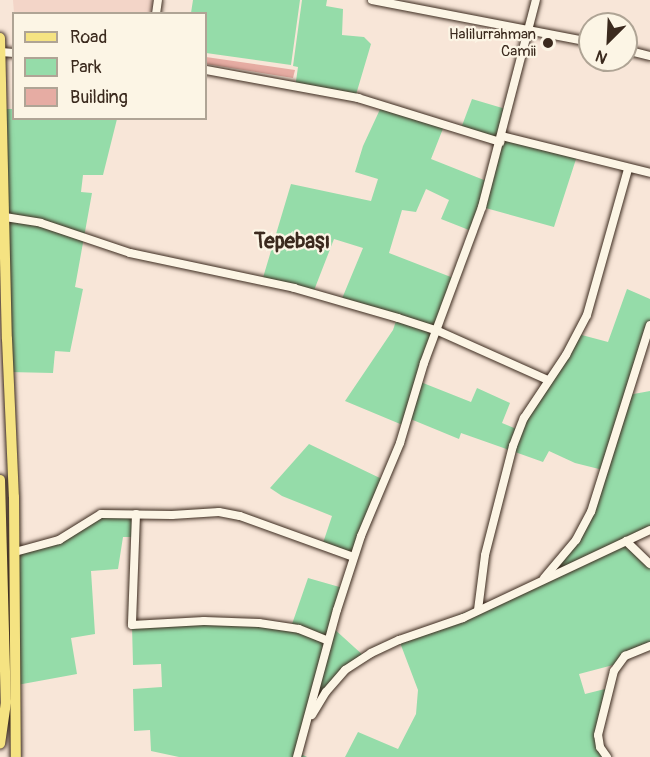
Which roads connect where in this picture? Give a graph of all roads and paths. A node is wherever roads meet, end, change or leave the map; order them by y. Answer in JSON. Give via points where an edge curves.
{"nodes":[{"id":1,"x":372,"y":0,"type":"edge"},
{"id":2,"x":536,"y":0,"type":"edge"},
{"id":3,"x":530,"y":30,"type":"junction"},
{"id":4,"x":0,"y":38,"type":"edge"},
{"id":5,"x":578,"y":40,"type":"edge"},
{"id":6,"x":1,"y":52,"type":"edge"},
{"id":7,"x":207,"y":70,"type":"edge"},
{"id":8,"x":501,"y":139,"type":"junction"},
{"id":9,"x":628,"y":169,"type":"junction"},
{"id":10,"x":650,"y":173,"type":"edge"},
{"id":11,"x":5,"y":217,"type":"junction"},
{"id":12,"x":650,"y":325,"type":"edge"},
{"id":13,"x":436,"y":330,"type":"junction"},
{"id":14,"x":548,"y":380,"type":"junction"},
{"id":15,"x":0,"y":480,"type":"edge"},
{"id":16,"x":136,"y":514,"type":"junction"},
{"id":17,"x":650,"y":530,"type":"edge"},
{"id":18,"x":626,"y":541,"type":"junction"},
{"id":19,"x":15,"y":552,"type":"junction"},
{"id":20,"x":353,"y":557,"type":"junction"},
{"id":21,"x":650,"y":564,"type":"edge"},
{"id":22,"x":542,"y":580,"type":"junction"},
{"id":23,"x":478,"y":610,"type":"junction"},
{"id":24,"x":328,"y":641,"type":"junction"},
{"id":25,"x":650,"y":646,"type":"edge"},
{"id":26,"x":306,"y":726,"type":"junction"},
{"id":27,"x":0,"y":744,"type":"edge"},
{"id":28,"x":16,"y":757,"type":"edge"},
{"id":29,"x":297,"y":757,"type":"edge"},
{"id":30,"x":607,"y":757,"type":"edge"}],
"edges":[{"from":1,"to":3,"type":"street"},
{"from":2,"to":3,"type":"street"},
{"from":3,"to":5,"type":"street"},
{"from":3,"to":8,"type":"street"},
{"from":4,"to":6,"type":"main road"},
{"from":6,"to":11,"type":"main road"},
{"from":7,"to":8,"type":"street","via":[[358,98]]},
{"from":8,"to":9,"type":"street"},
{"from":8,"to":13,"type":"street","via":[[474,231]]},
{"from":9,"to":10,"type":"street"},
{"from":9,"to":14,"type":"street","via":[[587,315]]},
{"from":11,"to":13,"type":"street","via":[[40,223],[157,260],[303,290]]},
{"from":11,"to":19,"type":"main road"},
{"from":12,"to":22,"type":"street","via":[[591,513],[576,540]]},
{"from":13,"to":14,"type":"street"},
{"from":13,"to":20,"type":"street","via":[[400,443]]},
{"from":14,"to":23,"type":"street","via":[[524,418],[511,452],[485,555]]},
{"from":15,"to":27,"type":"main road","via":[[6,702]]},
{"from":16,"to":19,"type":"street","via":[[101,513],[59,540]]},
{"from":16,"to":20,"type":"street","via":[[231,513]]},
{"from":16,"to":24,"type":"street","via":[[132,625],[259,623],[299,629]]},
{"from":17,"to":18,"type":"street"},
{"from":18,"to":21,"type":"street"},
{"from":18,"to":22,"type":"street"},
{"from":19,"to":28,"type":"main road"},
{"from":20,"to":24,"type":"street"},
{"from":22,"to":23,"type":"street"},
{"from":23,"to":26,"type":"street","via":[[399,640],[353,664],[326,692]]},
{"from":24,"to":26,"type":"street"},
{"from":25,"to":30,"type":"street","via":[[625,656],[614,671],[598,735]]},
{"from":26,"to":29,"type":"street"}]}
